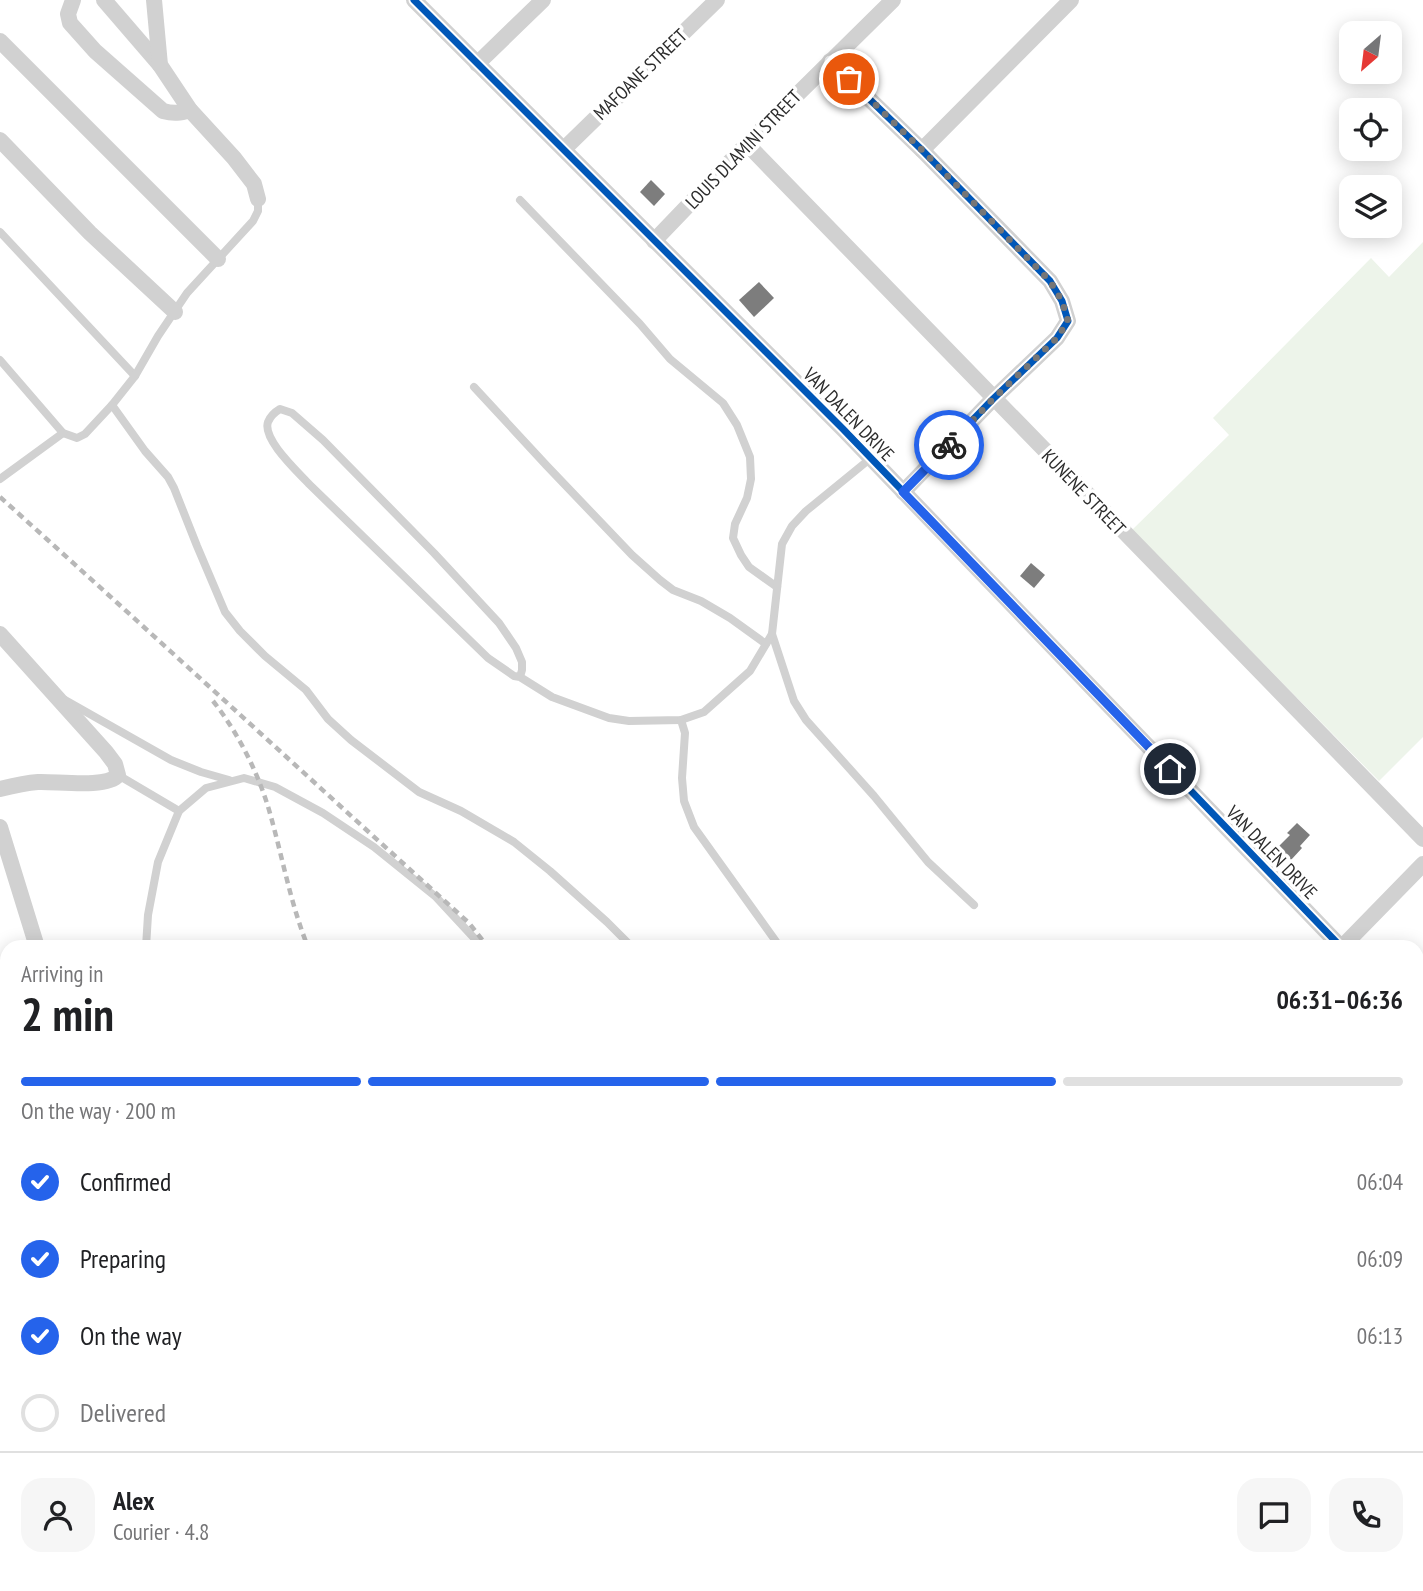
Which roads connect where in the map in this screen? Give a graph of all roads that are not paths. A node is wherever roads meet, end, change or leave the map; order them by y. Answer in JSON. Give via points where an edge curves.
{"nodes":[{"id":1,"x":73,"y":0,"type":"edge"},
{"id":2,"x":104,"y":0,"type":"edge"},
{"id":3,"x":154,"y":0,"type":"edge"},
{"id":4,"x":414,"y":0,"type":"edge"},
{"id":5,"x":543,"y":0,"type":"edge"},
{"id":6,"x":717,"y":0,"type":"edge"},
{"id":7,"x":893,"y":0,"type":"edge"},
{"id":8,"x":1070,"y":0,"type":"edge"},
{"id":9,"x":0,"y":41,"type":"edge"},
{"id":10,"x":830,"y":61,"type":"junction"},
{"id":11,"x":477,"y":64,"type":"junction"},
{"id":12,"x":160,"y":65,"type":"junction"},
{"id":13,"x":190,"y":110,"type":"junction"},
{"id":14,"x":0,"y":141,"type":"edge"},
{"id":15,"x":747,"y":144,"type":"junction"},
{"id":16,"x":564,"y":149,"type":"junction"},
{"id":17,"x":922,"y":150,"type":"junction"},
{"id":18,"x":258,"y":199,"type":"joint"},
{"id":19,"x":520,"y":200,"type":"dead end"},
{"id":20,"x":0,"y":232,"type":"edge"},
{"id":21,"x":654,"y":241,"type":"junction"},
{"id":22,"x":218,"y":259,"type":"junction"},
{"id":23,"x":175,"y":312,"type":"junction"},
{"id":24,"x":0,"y":360,"type":"edge"},
{"id":25,"x":135,"y":376,"type":"junction"},
{"id":26,"x":474,"y":387,"type":"dead end"},
{"id":27,"x":993,"y":399,"type":"junction"},
{"id":28,"x":112,"y":405,"type":"junction"},
{"id":29,"x":63,"y":433,"type":"junction"},
{"id":30,"x":871,"y":458,"type":"junction"},
{"id":31,"x":0,"y":478,"type":"edge"},
{"id":32,"x":903,"y":492,"type":"junction"},
{"id":33,"x":777,"y":587,"type":"junction"},
{"id":34,"x":0,"y":634,"type":"edge"},
{"id":35,"x":772,"y":634,"type":"junction"},
{"id":36,"x":766,"y":644,"type":"junction"},
{"id":37,"x":520,"y":677,"type":"junction"},
{"id":38,"x":55,"y":694,"type":"junction"},
{"id":39,"x":681,"y":720,"type":"junction"},
{"id":40,"x":117,"y":775,"type":"junction"},
{"id":41,"x":231,"y":781,"type":"junction"},
{"id":42,"x":0,"y":789,"type":"edge"},
{"id":43,"x":179,"y":811,"type":"junction"},
{"id":44,"x":0,"y":827,"type":"edge"},
{"id":45,"x":1423,"y":839,"type":"edge"},
{"id":46,"x":1423,"y":864,"type":"edge"},
{"id":47,"x":974,"y":905,"type":"dead end"},
{"id":48,"x":35,"y":940,"type":"edge"},
{"id":49,"x":146,"y":940,"type":"edge"},
{"id":50,"x":475,"y":940,"type":"edge"},
{"id":51,"x":625,"y":940,"type":"edge"},
{"id":52,"x":775,"y":940,"type":"edge"},
{"id":53,"x":1335,"y":940,"type":"edge"},
{"id":54,"x":1349,"y":940,"type":"edge"}],
"edges":[{"from":1,"to":13,"type":"street","via":[[70,23],[95,51],[163,111]]},
{"from":2,"to":12,"type":"street"},
{"from":3,"to":12,"type":"street"},
{"from":4,"to":11,"type":"street","name":"VAN DALEN DRIVE"},
{"from":5,"to":11,"type":"street"},
{"from":6,"to":16,"type":"street","name":"MAFOANE STREET"},
{"from":7,"to":10,"type":"street","name":"LOUIS DLAMINI STREET"},
{"from":8,"to":17,"type":"street"},
{"from":9,"to":22,"type":"street"},
{"from":10,"to":15,"type":"street","name":"LOUIS DLAMINI STREET"},
{"from":10,"to":17,"type":"street"},
{"from":11,"to":16,"type":"street","name":"VAN DALEN DRIVE"},
{"from":12,"to":13,"type":"street"},
{"from":13,"to":18,"type":"street","via":[[254,184]]},
{"from":14,"to":23,"type":"street"},
{"from":15,"to":21,"type":"street","name":"LOUIS DLAMINI STREET"},
{"from":15,"to":27,"type":"street","name":"KUNENE STREET"},
{"from":16,"to":21,"type":"street","name":"VAN DALEN DRIVE"},
{"from":17,"to":27,"type":"street","via":[[1050,281],[1068,321],[1057,338]]},
{"from":18,"to":22,"type":"lane","via":[[253,221]]},
{"from":19,"to":33,"type":"lane","via":[[670,359],[723,403],[750,457],[749,489],[733,538],[749,567]]},
{"from":20,"to":25,"type":"lane"},
{"from":21,"to":30,"type":"street","name":"VAN DALEN DRIVE"},
{"from":22,"to":23,"type":"lane"},
{"from":23,"to":25,"type":"lane"},
{"from":24,"to":29,"type":"lane"},
{"from":25,"to":28,"type":"lane"},
{"from":26,"to":36,"type":"lane","via":[[660,580],[730,618]]},
{"from":27,"to":32,"type":"street"},
{"from":27,"to":45,"type":"street","name":"KUNENE STREET"},
{"from":28,"to":29,"type":"lane","via":[[78,438]]},
{"from":28,"to":51,"type":"lane","via":[[168,477],[225,612],[240,631],[306,690],[351,740],[419,792],[514,842]]},
{"from":29,"to":31,"type":"lane"},
{"from":30,"to":32,"type":"street","name":"VAN DALEN DRIVE"},
{"from":30,"to":33,"type":"lane","via":[[792,526],[782,544]]},
{"from":32,"to":53,"type":"street","name":"VAN DALEN DRIVE"},
{"from":33,"to":35,"type":"lane"},
{"from":34,"to":38,"type":"street"},
{"from":35,"to":36,"type":"lane"},
{"from":35,"to":47,"type":"lane","via":[[794,701],[806,720],[928,862]]},
{"from":36,"to":39,"type":"lane","via":[[750,671],[704,712]]},
{"from":37,"to":37,"type":"lane","via":[[488,658],[281,454],[267,432],[268,422],[279,409],[292,413],[323,440],[499,623],[522,662]]},
{"from":37,"to":39,"type":"lane","via":[[552,696],[609,718]]},
{"from":38,"to":40,"type":"street","via":[[106,752]]},
{"from":38,"to":41,"type":"lane","via":[[171,760]]},
{"from":39,"to":52,"type":"lane","via":[[685,733],[684,801],[694,827]]},
{"from":40,"to":42,"type":"street","via":[[108,781],[38,782]]},
{"from":40,"to":43,"type":"lane"},
{"from":41,"to":43,"type":"lane","via":[[206,788]]},
{"from":41,"to":50,"type":"lane","via":[[244,778],[275,787],[323,813],[436,897]]},
{"from":43,"to":49,"type":"lane","via":[[158,862]]},
{"from":44,"to":48,"type":"street"},
{"from":46,"to":54,"type":"street"}]}
